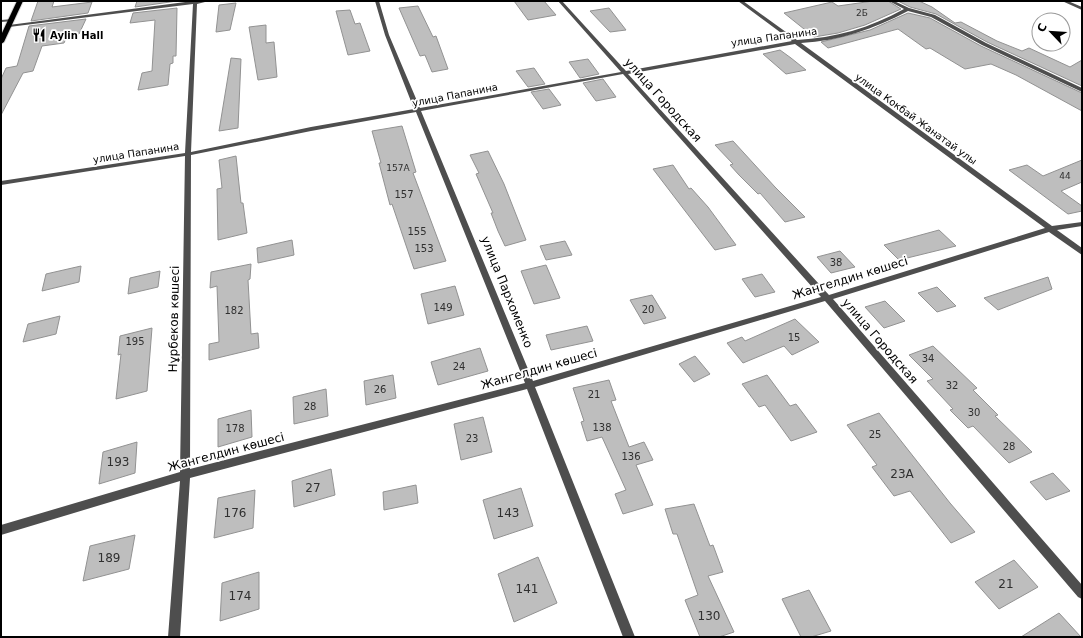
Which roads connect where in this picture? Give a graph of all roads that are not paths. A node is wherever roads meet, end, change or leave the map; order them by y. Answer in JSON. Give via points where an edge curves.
{"nodes":[{"id":1,"x":20,"y":1,"type":"edge"},
{"id":2,"x":207,"y":1,"type":"edge"},
{"id":3,"x":377,"y":1,"type":"edge"},
{"id":4,"x":560,"y":1,"type":"edge"},
{"id":5,"x":740,"y":1,"type":"edge"},
{"id":6,"x":891,"y":1,"type":"edge"},
{"id":7,"x":1064,"y":1,"type":"edge"},
{"id":8,"x":195,"y":2,"type":"edge"},
{"id":9,"x":907,"y":9,"type":"junction"},
{"id":10,"x":1082,"y":9,"type":"edge"},
{"id":11,"x":1,"y":21,"type":"edge"},
{"id":12,"x":10,"y":23,"type":"junction"},
{"id":13,"x":1,"y":42,"type":"edge"},
{"id":14,"x":794,"y":42,"type":"junction"},
{"id":15,"x":622,"y":72,"type":"junction"},
{"id":16,"x":1082,"y":90,"type":"edge"},
{"id":17,"x":420,"y":111,"type":"junction"},
{"id":18,"x":188,"y":154,"type":"junction"},
{"id":19,"x":1,"y":183,"type":"edge"},
{"id":20,"x":1082,"y":224,"type":"edge"},
{"id":21,"x":1050,"y":229,"type":"junction"},
{"id":22,"x":1082,"y":252,"type":"edge"},
{"id":23,"x":827,"y":298,"type":"junction"},
{"id":24,"x":530,"y":385,"type":"junction"},
{"id":25,"x":184,"y":475,"type":"junction"},
{"id":26,"x":1,"y":530,"type":"edge"},
{"id":27,"x":1082,"y":593,"type":"edge"},
{"id":28,"x":174,"y":637,"type":"edge"},
{"id":29,"x":629,"y":637,"type":"edge"}],
"edges":[{"from":1,"to":12,"type":"highway"},
{"from":2,"to":8,"type":"street"},
{"from":3,"to":17,"type":"street","name":"улица Пархоменко","via":[[388,35]]},
{"from":4,"to":15,"type":"street","name":"улица Городская"},
{"from":5,"to":14,"type":"street","name":"улица Кокбай Жанатай улы"},
{"from":6,"to":9,"type":"street"},
{"from":7,"to":10,"type":"street"},
{"from":8,"to":12,"type":"street"},
{"from":8,"to":18,"type":"street","name":"Нұрбеков көшесі"},
{"from":9,"to":14,"type":"street","name":"улица Папанина","via":[[889,20],[864,29],[816,41]]},
{"from":9,"to":16,"type":"street","via":[[933,16],[984,44]]},
{"from":11,"to":12,"type":"street"},
{"from":12,"to":13,"type":"highway"},
{"from":14,"to":15,"type":"street","name":"улица Папанина"},
{"from":14,"to":21,"type":"street","name":"улица Кокбай Жанатай улы"},
{"from":15,"to":17,"type":"street","name":"улица Папанина"},
{"from":15,"to":23,"type":"street","name":"улица Городская"},
{"from":17,"to":18,"type":"street","name":"улица Папанина","via":[[311,129]]},
{"from":17,"to":24,"type":"street","name":"улица Пархоменко"},
{"from":18,"to":19,"type":"street","name":"улица Папанина"},
{"from":18,"to":25,"type":"street","name":"Нұрбеков көшесі"},
{"from":20,"to":21,"type":"street","name":"Жангелдин көшесі"},
{"from":21,"to":22,"type":"street","name":"улица Кокбай Жанатай улы"},
{"from":21,"to":23,"type":"street","name":"Жангелдин көшесі"},
{"from":23,"to":24,"type":"street","name":"Жангелдин көшесі"},
{"from":23,"to":27,"type":"street","name":"улица Городская"},
{"from":24,"to":25,"type":"street","name":"Жангелдин көшесі"},
{"from":24,"to":29,"type":"street","name":"улица Пархоменко"},
{"from":25,"to":26,"type":"street","name":"Жангелдин көшесі"},
{"from":25,"to":28,"type":"street","name":"Нұрбеков көшесі"}]}
